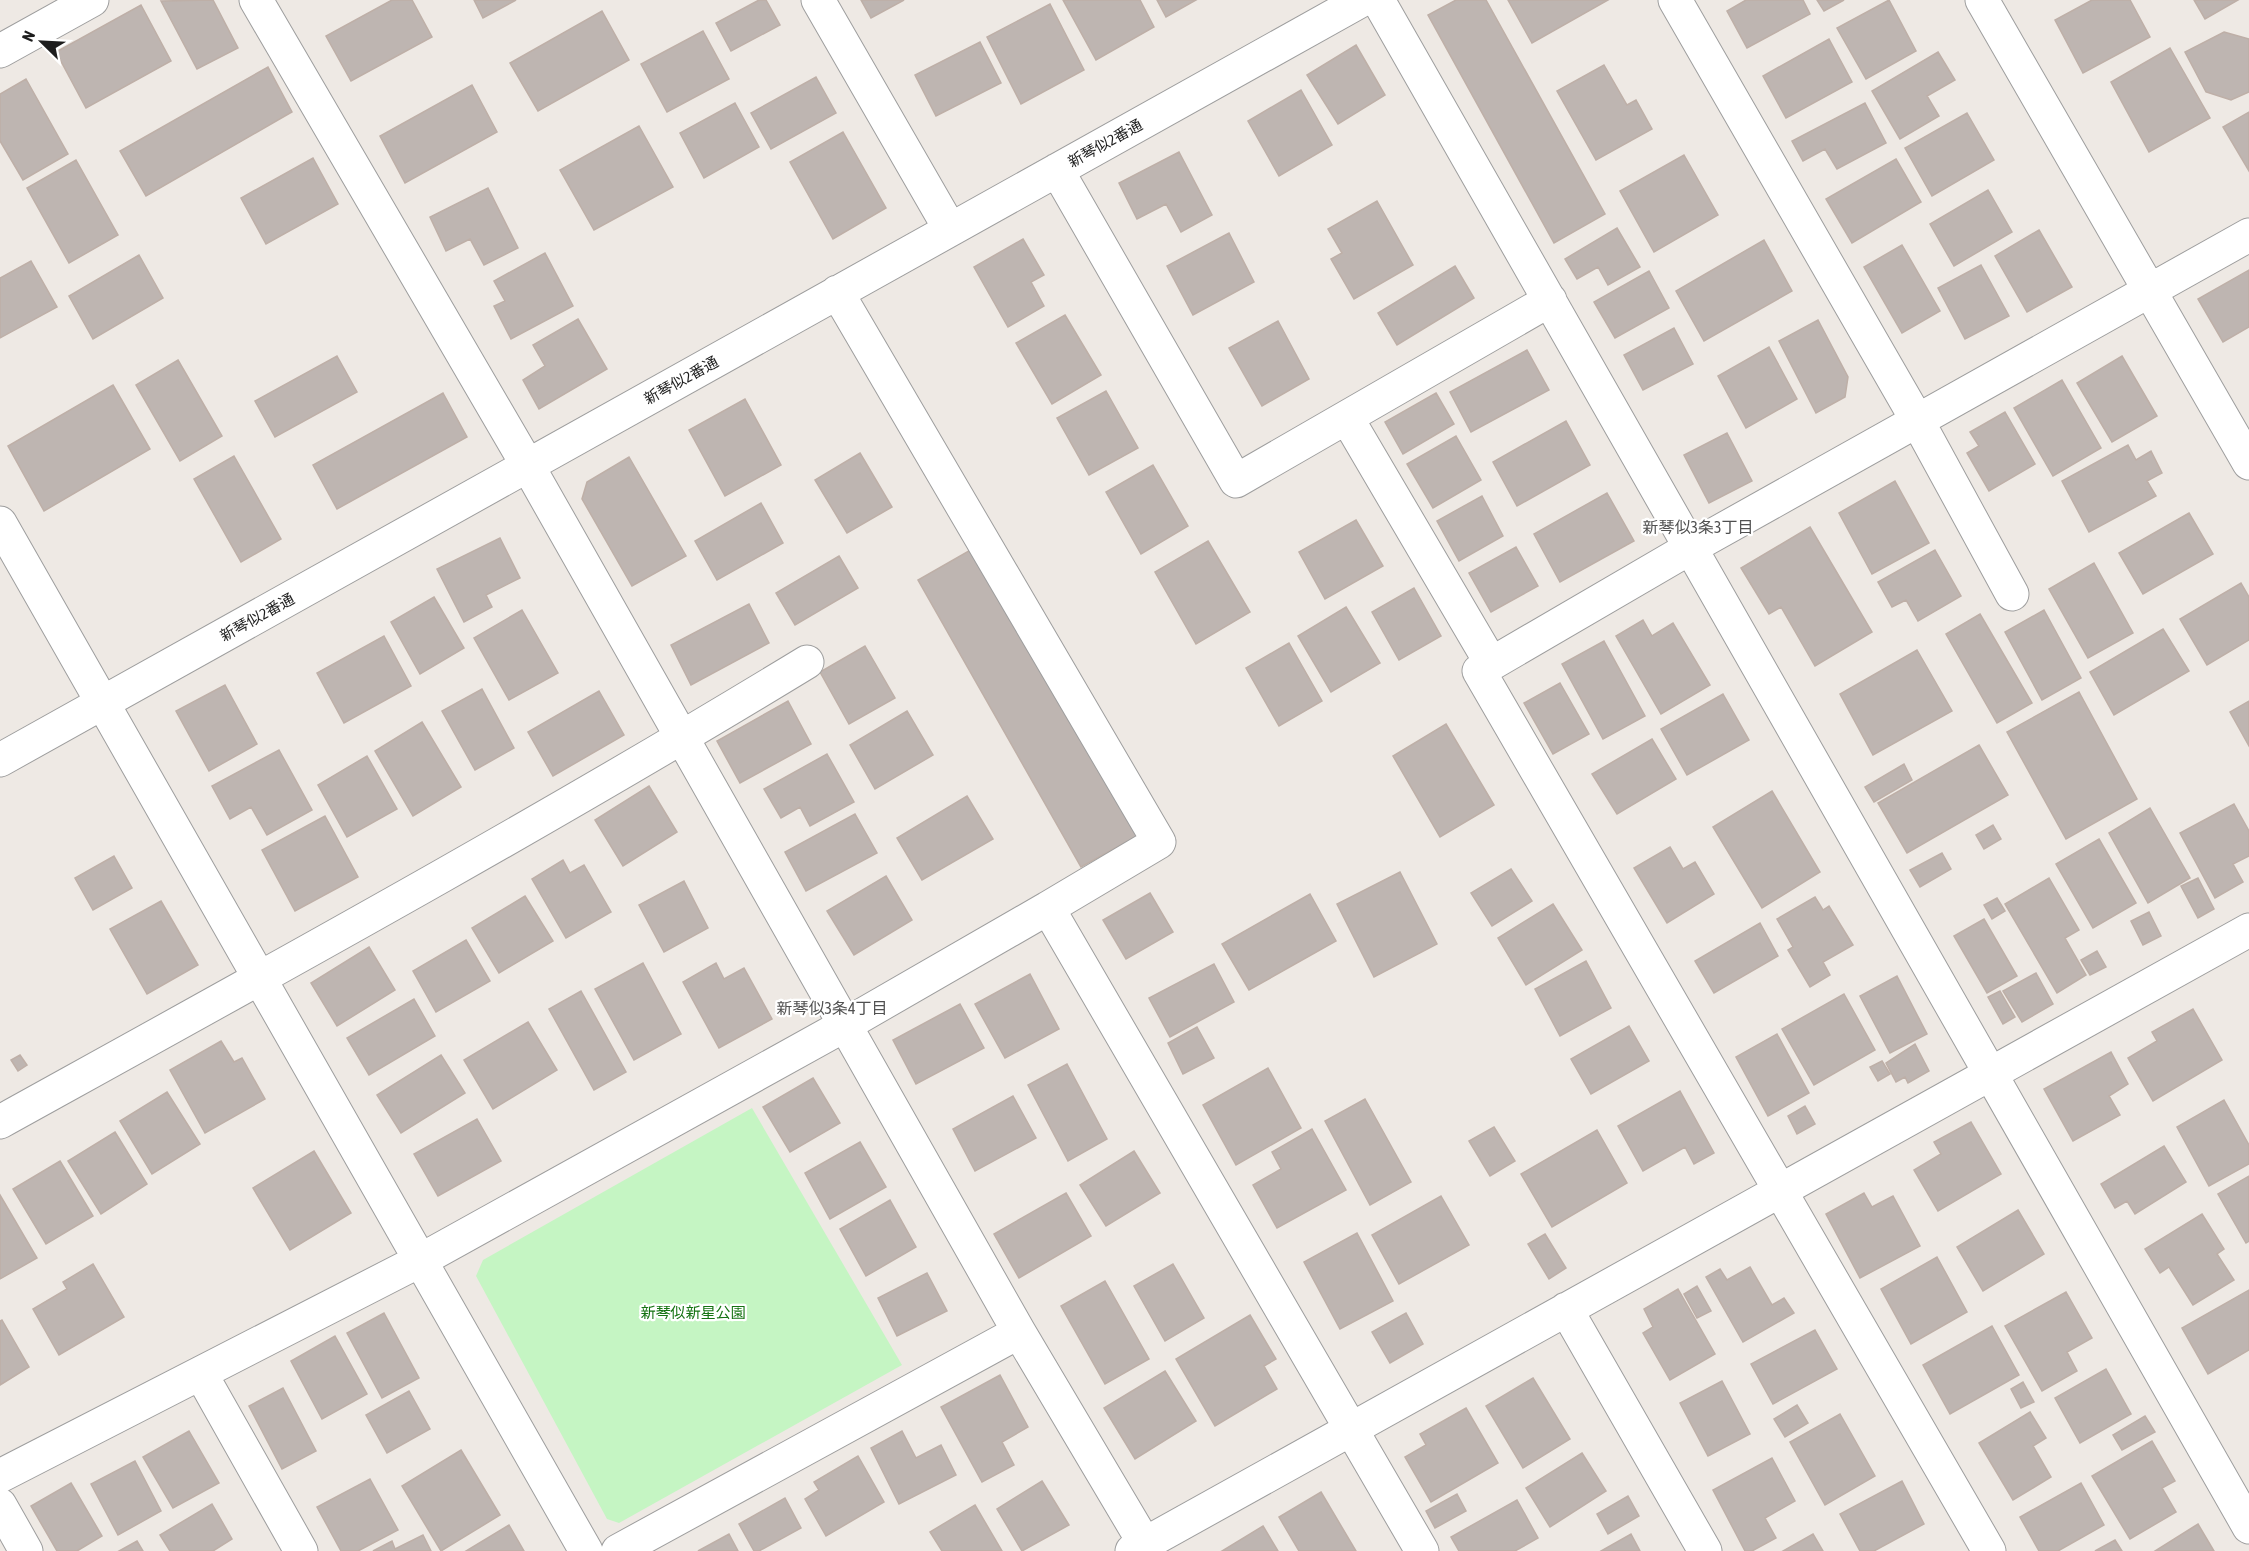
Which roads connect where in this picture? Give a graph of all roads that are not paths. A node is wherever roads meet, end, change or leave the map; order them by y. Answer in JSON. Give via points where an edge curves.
{"nodes":[{"id":1,"x":92,"y":0,"type":"edge"},
{"id":2,"x":256,"y":0,"type":"edge"},
{"id":3,"x":818,"y":0,"type":"edge"},
{"id":4,"x":1362,"y":0,"type":"edge"},
{"id":5,"x":1378,"y":0,"type":"edge"},
{"id":6,"x":1675,"y":0,"type":"edge"},
{"id":7,"x":1982,"y":0,"type":"edge"},
{"id":8,"x":3,"y":43,"type":"edge"},
{"id":9,"x":1057,"y":170,"type":"junction"},
{"id":10,"x":950,"y":230,"type":"junction"},
{"id":11,"x":2249,"y":235,"type":"edge"},
{"id":12,"x":837,"y":292,"type":"junction"},
{"id":13,"x":2151,"y":292,"type":"junction"},
{"id":14,"x":1550,"y":300,"type":"junction"},
{"id":15,"x":1347,"y":418,"type":"junction"},
{"id":16,"x":1917,"y":420,"type":"junction"},
{"id":17,"x":2249,"y":463,"type":"edge"},
{"id":18,"x":528,"y":466,"type":"junction"},
{"id":19,"x":0,"y":523,"type":"edge"},
{"id":20,"x":1690,"y":548,"type":"junction"},
{"id":21,"x":2012,"y":594,"type":"dead end"},
{"id":22,"x":807,"y":662,"type":"dead end"},
{"id":23,"x":1491,"y":663,"type":"junction"},
{"id":24,"x":103,"y":702,"type":"junction"},
{"id":25,"x":682,"y":739,"type":"junction"},
{"id":26,"x":0,"y":760,"type":"edge"},
{"id":27,"x":1048,"y":908,"type":"junction"},
{"id":28,"x":2249,"y":930,"type":"edge"},
{"id":29,"x":261,"y":978,"type":"junction"},
{"id":30,"x":845,"y":1025,"type":"junction"},
{"id":31,"x":1991,"y":1073,"type":"junction"},
{"id":32,"x":0,"y":1122,"type":"edge"},
{"id":33,"x":1779,"y":1191,"type":"junction"},
{"id":34,"x":421,"y":1260,"type":"junction"},
{"id":35,"x":1566,"y":1309,"type":"junction"},
{"id":36,"x":1019,"y":1332,"type":"junction"},
{"id":37,"x":201,"y":1374,"type":"junction"},
{"id":38,"x":1352,"y":1429,"type":"junction"},
{"id":39,"x":0,"y":1476,"type":"edge"},
{"id":40,"x":0,"y":1504,"type":"edge"},
{"id":41,"x":2249,"y":1527,"type":"edge"},
{"id":42,"x":1142,"y":1549,"type":"edge"},
{"id":43,"x":26,"y":1551,"type":"edge"},
{"id":44,"x":301,"y":1551,"type":"edge"},
{"id":45,"x":586,"y":1551,"type":"edge"},
{"id":46,"x":618,"y":1551,"type":"edge"},
{"id":47,"x":1422,"y":1551,"type":"edge"},
{"id":48,"x":1705,"y":1551,"type":"edge"},
{"id":49,"x":1989,"y":1551,"type":"edge"}],
"edges":[{"from":1,"to":8,"type":"street"},
{"from":2,"to":18,"type":"street"},
{"from":3,"to":10,"type":"street"},
{"from":4,"to":9,"type":"street","name":"新琴似2番通"},
{"from":5,"to":14,"type":"street"},
{"from":6,"to":16,"type":"street"},
{"from":7,"to":13,"type":"street"},
{"from":9,"to":10,"type":"street","name":"新琴似2番通"},
{"from":9,"to":15,"type":"street","via":[[1236,481]]},
{"from":10,"to":12,"type":"street","name":"新琴似2番通"},
{"from":11,"to":13,"type":"street"},
{"from":12,"to":18,"type":"street","name":"新琴似2番通"},
{"from":12,"to":27,"type":"street","via":[[1159,842]]},
{"from":13,"to":16,"type":"street"},
{"from":13,"to":17,"type":"street"},
{"from":14,"to":15,"type":"street"},
{"from":14,"to":20,"type":"street"},
{"from":15,"to":23,"type":"street"},
{"from":16,"to":20,"type":"street"},
{"from":16,"to":21,"type":"street"},
{"from":18,"to":24,"type":"street","name":"新琴似2番通"},
{"from":18,"to":25,"type":"street"},
{"from":19,"to":24,"type":"street"},
{"from":20,"to":23,"type":"street"},
{"from":20,"to":31,"type":"street"},
{"from":22,"to":25,"type":"street"},
{"from":23,"to":33,"type":"street","via":[[1479,671]]},
{"from":24,"to":26,"type":"street","name":"新琴似2番通"},
{"from":24,"to":29,"type":"street"},
{"from":25,"to":29,"type":"street"},
{"from":25,"to":30,"type":"street"},
{"from":27,"to":30,"type":"street"},
{"from":27,"to":38,"type":"street"},
{"from":28,"to":31,"type":"street"},
{"from":29,"to":32,"type":"street"},
{"from":29,"to":34,"type":"street"},
{"from":30,"to":34,"type":"street"},
{"from":30,"to":36,"type":"street"},
{"from":31,"to":33,"type":"street"},
{"from":31,"to":41,"type":"street"},
{"from":33,"to":35,"type":"street"},
{"from":33,"to":49,"type":"street"},
{"from":34,"to":37,"type":"street"},
{"from":34,"to":45,"type":"street"},
{"from":35,"to":38,"type":"street"},
{"from":35,"to":48,"type":"street"},
{"from":36,"to":42,"type":"street"},
{"from":36,"to":46,"type":"street"},
{"from":37,"to":39,"type":"street"},
{"from":37,"to":44,"type":"street"},
{"from":38,"to":42,"type":"street"},
{"from":38,"to":47,"type":"street"},
{"from":40,"to":43,"type":"street"}]}
